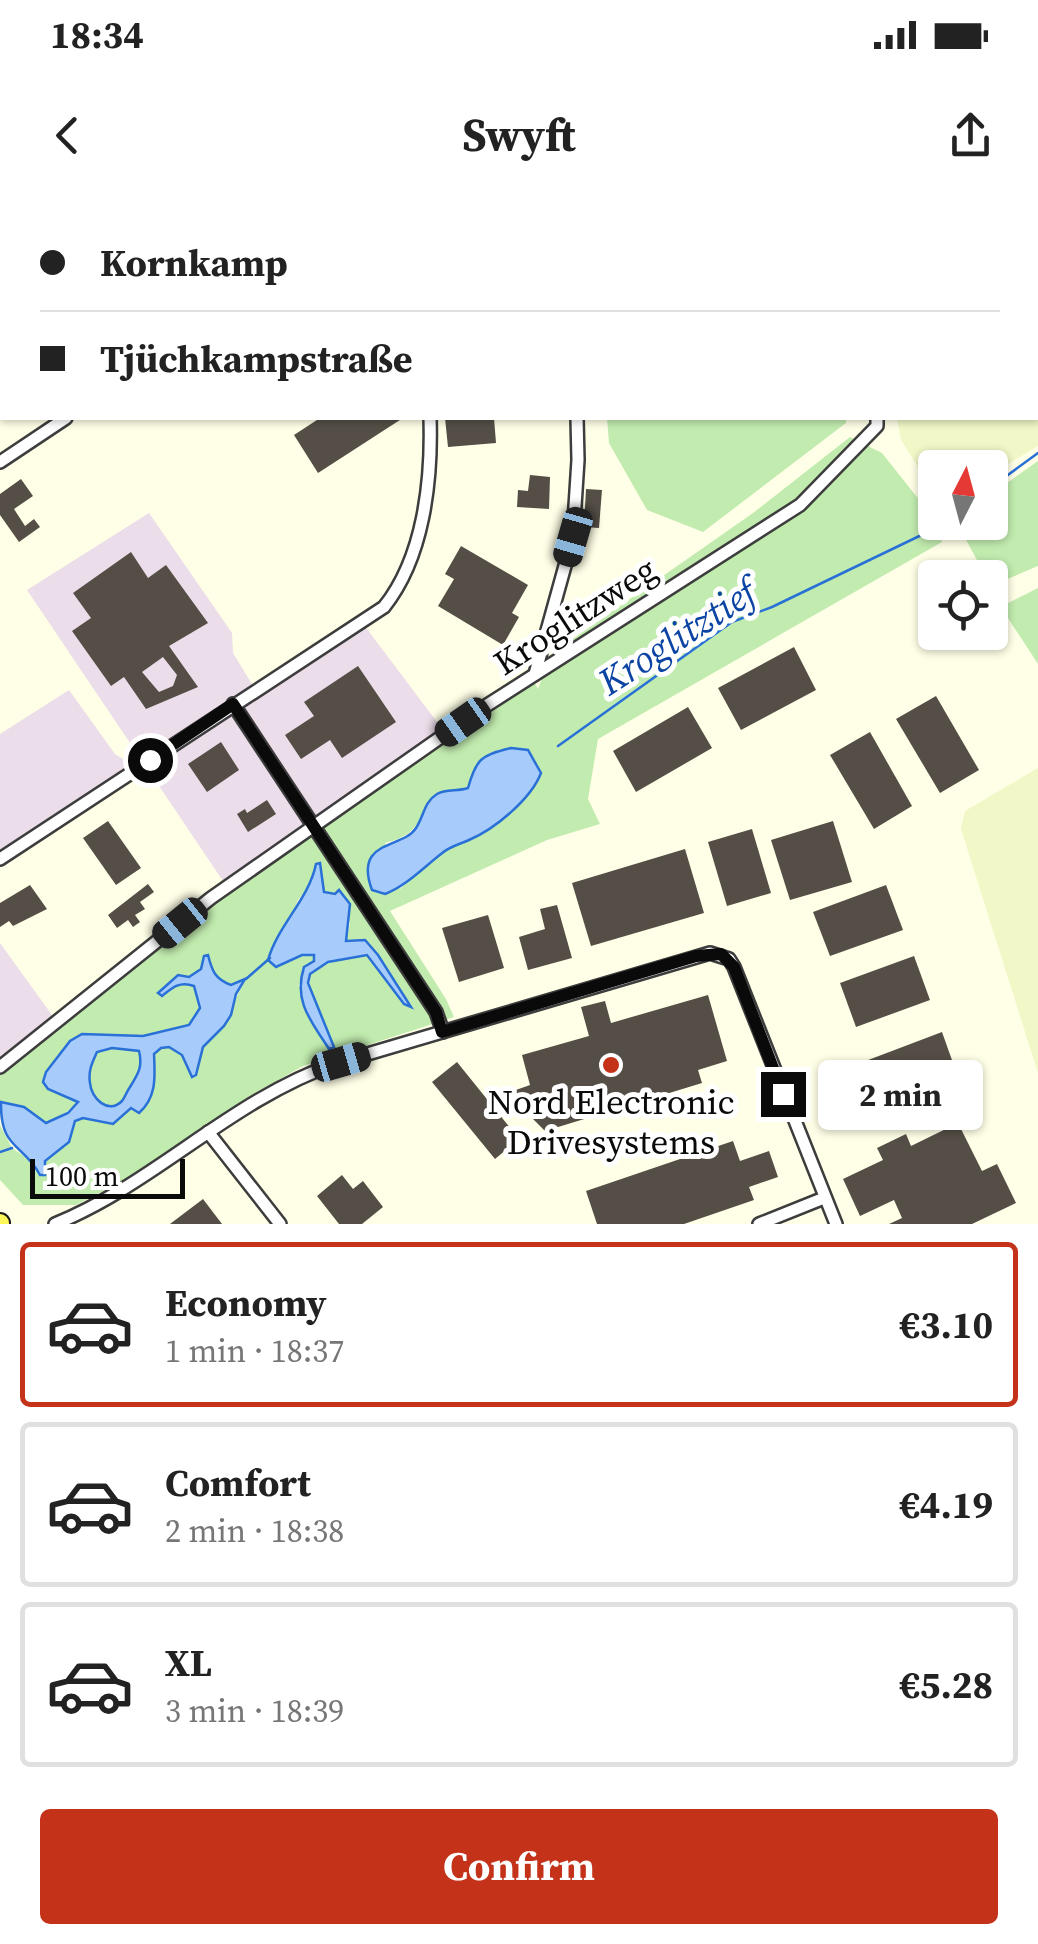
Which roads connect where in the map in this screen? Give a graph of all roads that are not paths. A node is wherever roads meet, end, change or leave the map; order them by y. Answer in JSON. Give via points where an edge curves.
{"nodes":[{"id":1,"x":63,"y":420,"type":"edge"},
{"id":2,"x":430,"y":420,"type":"edge"},
{"id":3,"x":577,"y":420,"type":"edge"},
{"id":4,"x":876,"y":420,"type":"edge"},
{"id":5,"x":0,"y":462,"type":"edge"},
{"id":6,"x":535,"y":674,"type":"junction"},
{"id":7,"x":233,"y":704,"type":"junction"},
{"id":8,"x":314,"y":828,"type":"junction"},
{"id":9,"x":0,"y":860,"type":"edge"},
{"id":10,"x":442,"y":1032,"type":"junction"},
{"id":11,"x":0,"y":1067,"type":"edge"},
{"id":12,"x":208,"y":1132,"type":"junction"},
{"id":13,"x":824,"y":1198,"type":"junction"},
{"id":14,"x":61,"y":1223,"type":"edge"},
{"id":15,"x":280,"y":1224,"type":"edge"},
{"id":16,"x":759,"y":1224,"type":"edge"},
{"id":17,"x":836,"y":1224,"type":"edge"}],
"edges":[{"from":1,"to":5,"type":"street"},
{"from":2,"to":7,"type":"street","via":[[421,515],[398,589],[384,607]]},
{"from":3,"to":6,"type":"street","via":[[573,537]]},
{"from":4,"to":6,"type":"street","name":"Kroglitzweg","via":[[878,426],[800,505]]},
{"from":6,"to":8,"type":"street","name":"Kroglitzweg"},
{"from":7,"to":8,"type":"street"},
{"from":7,"to":9,"type":"street"},
{"from":8,"to":10,"type":"street","via":[[436,1012]]},
{"from":8,"to":11,"type":"street","name":"Kroglitzweg","via":[[211,898]]},
{"from":10,"to":12,"type":"street","via":[[290,1080]]},
{"from":10,"to":13,"type":"street","via":[[721,954],[734,967]]},
{"from":12,"to":14,"type":"street"},
{"from":12,"to":15,"type":"street"},
{"from":13,"to":16,"type":"street"},
{"from":13,"to":17,"type":"street"}]}
